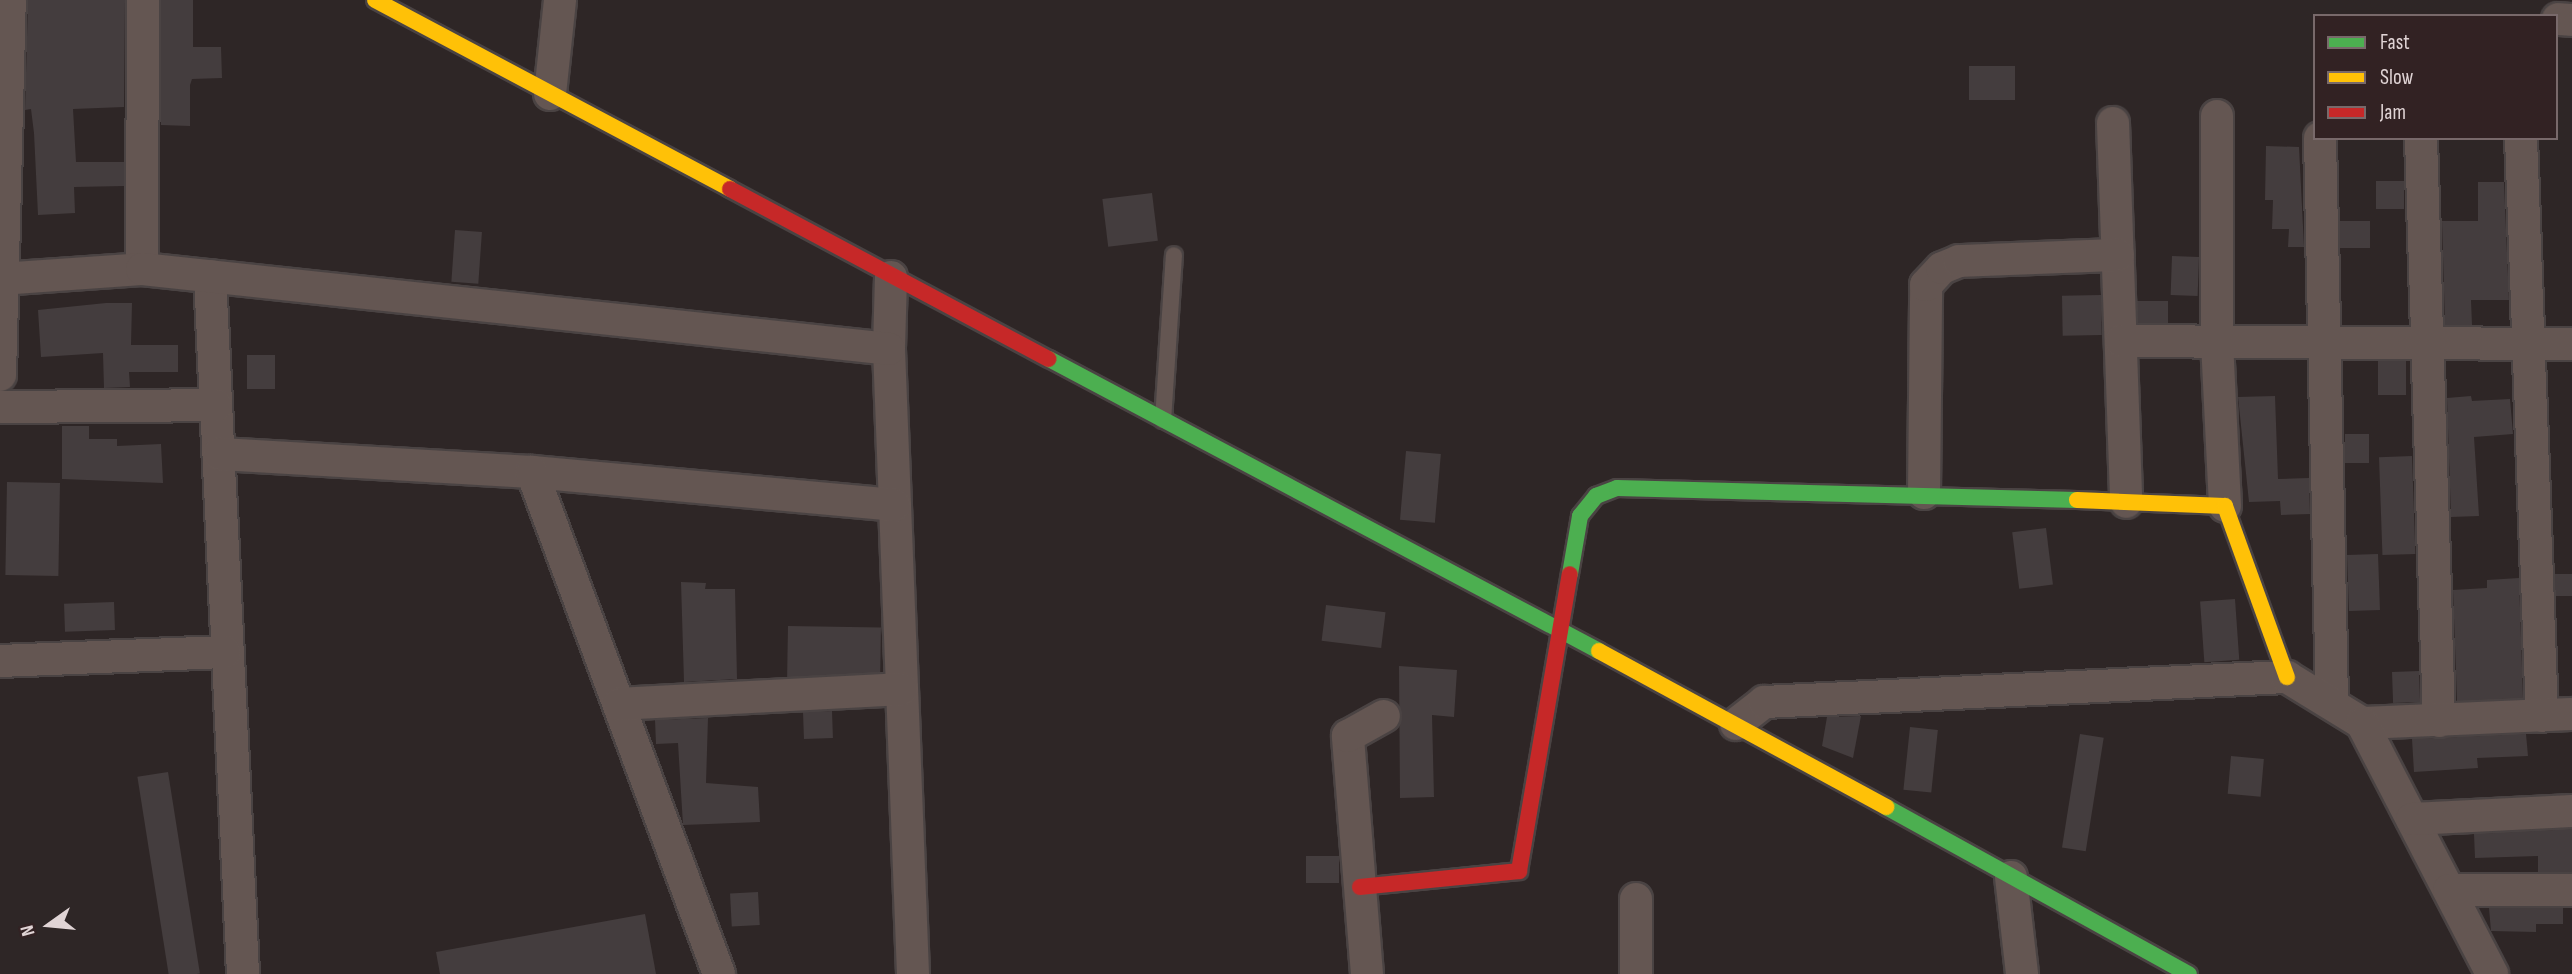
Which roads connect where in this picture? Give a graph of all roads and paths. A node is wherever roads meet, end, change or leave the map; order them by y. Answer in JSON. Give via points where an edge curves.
{"nodes":[{"id":1,"x":10,"y":0,"type":"edge"},
{"id":2,"x":143,"y":0,"type":"edge"},
{"id":3,"x":375,"y":0,"type":"edge"},
{"id":4,"x":561,"y":0,"type":"edge"},
{"id":5,"x":550,"y":94,"type":"junction"},
{"id":6,"x":2217,"y":116,"type":"dead end"},
{"id":7,"x":2113,"y":123,"type":"dead end"},
{"id":8,"x":2320,"y":140,"type":"edge"},
{"id":9,"x":2421,"y":140,"type":"edge"},
{"id":10,"x":2521,"y":140,"type":"edge"},
{"id":11,"x":1174,"y":255,"type":"dead end"},
{"id":12,"x":2118,"y":256,"type":"junction"},
{"id":13,"x":142,"y":269,"type":"junction"},
{"id":14,"x":210,"y":276,"type":"junction"},
{"id":15,"x":891,"y":277,"type":"junction"},
{"id":16,"x":2,"y":279,"type":"edge"},
{"id":17,"x":2121,"y":341,"type":"junction"},
{"id":18,"x":2217,"y":342,"type":"junction"},
{"id":19,"x":2322,"y":342,"type":"junction"},
{"id":20,"x":2424,"y":343,"type":"junction"},
{"id":21,"x":2529,"y":344,"type":"junction"},
{"id":22,"x":2572,"y":344,"type":"edge"},
{"id":23,"x":889,"y":349,"type":"junction"},
{"id":24,"x":0,"y":375,"type":"edge"},
{"id":25,"x":216,"y":405,"type":"junction"},
{"id":26,"x":0,"y":407,"type":"edge"},
{"id":27,"x":1163,"y":422,"type":"junction"},
{"id":28,"x":219,"y":454,"type":"junction"},
{"id":29,"x":533,"y":472,"type":"junction"},
{"id":30,"x":1924,"y":493,"type":"junction"},
{"id":31,"x":2126,"y":502,"type":"junction"},
{"id":32,"x":895,"y":505,"type":"junction"},
{"id":33,"x":2225,"y":506,"type":"junction"},
{"id":34,"x":1559,"y":633,"type":"junction"},
{"id":35,"x":225,"y":652,"type":"junction"},
{"id":36,"x":0,"y":661,"type":"edge"},
{"id":37,"x":2287,"y":677,"type":"junction"},
{"id":38,"x":902,"y":689,"type":"junction"},
{"id":39,"x":2332,"y":703,"type":"junction"},
{"id":40,"x":619,"y":704,"type":"junction"},
{"id":41,"x":2557,"y":715,"type":"edge"},
{"id":42,"x":1384,"y":716,"type":"dead end"},
{"id":43,"x":2439,"y":721,"type":"junction"},
{"id":44,"x":2362,"y":723,"type":"junction"},
{"id":45,"x":1736,"y":724,"type":"junction"},
{"id":46,"x":2572,"y":811,"type":"edge"},
{"id":47,"x":2412,"y":819,"type":"junction"},
{"id":48,"x":2011,"y":877,"type":"junction"},
{"id":49,"x":1360,"y":887,"type":"junction"},
{"id":50,"x":2449,"y":890,"type":"junction"},
{"id":51,"x":2572,"y":890,"type":"edge"},
{"id":52,"x":1636,"y":899,"type":"dead end"},
{"id":53,"x":243,"y":974,"type":"edge"},
{"id":54,"x":719,"y":974,"type":"edge"},
{"id":55,"x":913,"y":974,"type":"edge"},
{"id":56,"x":1367,"y":974,"type":"edge"},
{"id":57,"x":1636,"y":974,"type":"edge"},
{"id":58,"x":2022,"y":974,"type":"edge"},
{"id":59,"x":2189,"y":974,"type":"edge"},
{"id":60,"x":2492,"y":974,"type":"edge"}],
"edges":[{"from":1,"to":16,"type":"street"},
{"from":2,"to":13,"type":"street"},
{"from":3,"to":5,"type":"main road"},
{"from":4,"to":5,"type":"street"},
{"from":5,"to":15,"type":"main road"},
{"from":6,"to":18,"type":"street"},
{"from":7,"to":12,"type":"street"},
{"from":8,"to":19,"type":"street"},
{"from":9,"to":20,"type":"street"},
{"from":10,"to":21,"type":"street"},
{"from":11,"to":27,"type":"lane"},
{"from":12,"to":17,"type":"street"},
{"from":12,"to":30,"type":"street","via":[[1959,261],[1942,268],[1926,285]]},
{"from":13,"to":14,"type":"street"},
{"from":13,"to":16,"type":"street"},
{"from":14,"to":23,"type":"street"},
{"from":14,"to":25,"type":"street"},
{"from":15,"to":23,"type":"street"},
{"from":15,"to":27,"type":"main road"},
{"from":16,"to":24,"type":"street"},
{"from":17,"to":18,"type":"street"},
{"from":17,"to":31,"type":"street"},
{"from":18,"to":19,"type":"street"},
{"from":18,"to":33,"type":"street"},
{"from":19,"to":20,"type":"street"},
{"from":19,"to":39,"type":"street"},
{"from":20,"to":21,"type":"street"},
{"from":20,"to":43,"type":"street"},
{"from":21,"to":22,"type":"street"},
{"from":21,"to":41,"type":"street"},
{"from":23,"to":32,"type":"street"},
{"from":25,"to":26,"type":"street"},
{"from":25,"to":28,"type":"street"},
{"from":27,"to":34,"type":"main road"},
{"from":28,"to":29,"type":"street"},
{"from":28,"to":35,"type":"street"},
{"from":29,"to":32,"type":"street"},
{"from":29,"to":40,"type":"street"},
{"from":30,"to":31,"type":"main road"},
{"from":30,"to":34,"type":"main road","via":[[1617,488],[1596,496],[1580,516]]},
{"from":31,"to":33,"type":"main road"},
{"from":32,"to":38,"type":"street"},
{"from":33,"to":37,"type":"main road"},
{"from":34,"to":45,"type":"main road"},
{"from":34,"to":49,"type":"main road","via":[[1519,872]]},
{"from":35,"to":36,"type":"street"},
{"from":35,"to":53,"type":"street"},
{"from":37,"to":39,"type":"street"},
{"from":37,"to":45,"type":"street","via":[[1764,702]]},
{"from":38,"to":40,"type":"street"},
{"from":38,"to":55,"type":"street"},
{"from":39,"to":44,"type":"street"},
{"from":40,"to":54,"type":"street"},
{"from":41,"to":43,"type":"street"},
{"from":42,"to":49,"type":"street","via":[[1348,736]]},
{"from":43,"to":44,"type":"street"},
{"from":44,"to":47,"type":"street"},
{"from":45,"to":48,"type":"main road"},
{"from":46,"to":47,"type":"street"},
{"from":47,"to":50,"type":"street"},
{"from":48,"to":58,"type":"street"},
{"from":48,"to":59,"type":"main road"},
{"from":49,"to":56,"type":"street"},
{"from":50,"to":51,"type":"street"},
{"from":50,"to":60,"type":"street"},
{"from":52,"to":57,"type":"street"}]}
